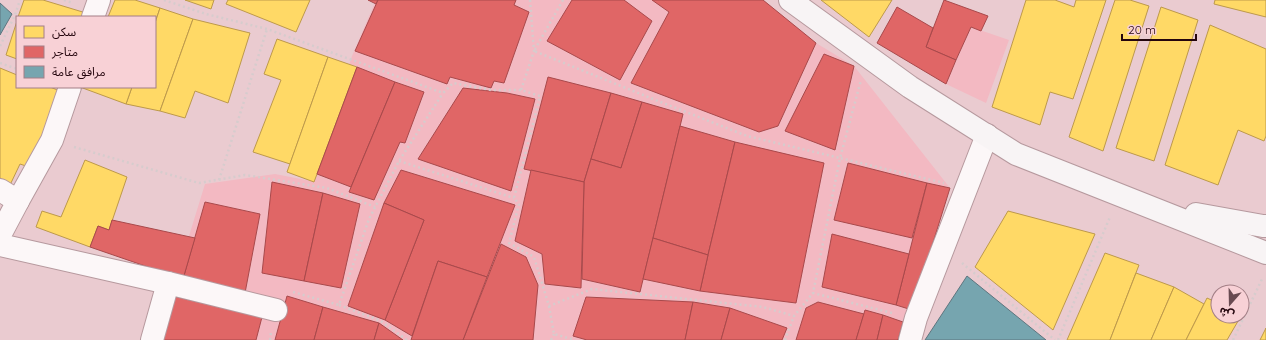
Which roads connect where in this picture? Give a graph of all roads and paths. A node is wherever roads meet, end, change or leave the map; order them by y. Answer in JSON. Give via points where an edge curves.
{"nodes":[{"id":1,"x":20,"y":0,"type":"edge"},
{"id":2,"x":99,"y":0,"type":"edge"},
{"id":3,"x":164,"y":0,"type":"edge"},
{"id":4,"x":530,"y":0,"type":"edge"},
{"id":5,"x":563,"y":0,"type":"edge"},
{"id":6,"x":790,"y":0,"type":"edge"},
{"id":7,"x":92,"y":16,"type":"edge"},
{"id":8,"x":267,"y":29,"type":"junction"},
{"id":9,"x":0,"y":46,"type":"edge"},
{"id":10,"x":534,"y":51,"type":"junction"},
{"id":11,"x":867,"y":56,"type":"junction"},
{"id":12,"x":0,"y":63,"type":"edge"},
{"id":13,"x":16,"y":70,"type":"edge"},
{"id":14,"x":70,"y":88,"type":"edge"},
{"id":15,"x":521,"y":90,"type":"junction"},
{"id":16,"x":443,"y":93,"type":"junction"},
{"id":17,"x":987,"y":135,"type":"junction"},
{"id":18,"x":52,"y":140,"type":"junction"},
{"id":19,"x":840,"y":158,"type":"junction"},
{"id":20,"x":399,"y":161,"type":"junction"},
{"id":21,"x":219,"y":180,"type":"junction"},
{"id":22,"x":966,"y":188,"type":"junction"},
{"id":23,"x":1120,"y":194,"type":"junction"},
{"id":24,"x":9,"y":195,"type":"edge"},
{"id":25,"x":514,"y":198,"type":"junction"},
{"id":26,"x":1151,"y":206,"type":"junction"},
{"id":27,"x":375,"y":207,"type":"junction"},
{"id":28,"x":1266,"y":226,"type":"edge"},
{"id":29,"x":0,"y":235,"type":"edge"},
{"id":30,"x":0,"y":245,"type":"edge"},
{"id":31,"x":943,"y":247,"type":"junction"},
{"id":32,"x":1266,"y":253,"type":"edge"},
{"id":33,"x":1266,"y":271,"type":"edge"},
{"id":34,"x":168,"y":283,"type":"junction"},
{"id":35,"x":813,"y":293,"type":"junction"},
{"id":36,"x":339,"y":305,"type":"junction"},
{"id":37,"x":549,"y":306,"type":"junction"},
{"id":38,"x":276,"y":310,"type":"junction"},
{"id":39,"x":794,"y":316,"type":"junction"},
{"id":40,"x":916,"y":318,"type":"junction"},
{"id":41,"x":554,"y":334,"type":"junction"},
{"id":42,"x":152,"y":340,"type":"edge"},
{"id":43,"x":270,"y":340,"type":"edge"},
{"id":44,"x":407,"y":340,"type":"edge"},
{"id":45,"x":551,"y":340,"type":"edge"},
{"id":46,"x":574,"y":340,"type":"edge"},
{"id":47,"x":785,"y":340,"type":"edge"},
{"id":48,"x":910,"y":340,"type":"edge"},
{"id":49,"x":1057,"y":340,"type":"edge"},
{"id":50,"x":1233,"y":340,"type":"edge"}],
"edges":[{"from":1,"to":9,"type":"path"},
{"from":2,"to":7,"type":"street"},
{"from":3,"to":8,"type":"path","via":[[206,14]]},
{"from":4,"to":10,"type":"path"},
{"from":5,"to":10,"type":"path"},
{"from":6,"to":11,"type":"main road"},
{"from":8,"to":16,"type":"path"},
{"from":8,"to":21,"type":"path"},
{"from":10,"to":15,"type":"path"},
{"from":10,"to":19,"type":"path","via":[[747,136]]},
{"from":11,"to":17,"type":"main road","via":[[910,87]]},
{"from":11,"to":19,"type":"path"},
{"from":12,"to":13,"type":"path"},
{"from":14,"to":18,"type":"street"},
{"from":15,"to":16,"type":"path","via":[[491,90],[453,83]]},
{"from":15,"to":25,"type":"path","via":[[540,96]]},
{"from":16,"to":20,"type":"path"},
{"from":17,"to":22,"type":"street"},
{"from":17,"to":23,"type":"main road","via":[[1016,154]]},
{"from":18,"to":21,"type":"path","via":[[199,184]]},
{"from":18,"to":24,"type":"street"},
{"from":19,"to":22,"type":"path"},
{"from":19,"to":35,"type":"path"},
{"from":20,"to":25,"type":"path"},
{"from":20,"to":27,"type":"path"},
{"from":21,"to":27,"type":"path","via":[[244,175],[327,188]]},
{"from":22,"to":31,"type":"street"},
{"from":23,"to":26,"type":"main road"},
{"from":23,"to":49,"type":"path"},
{"from":24,"to":29,"type":"street"},
{"from":25,"to":37,"type":"path","via":[[519,204],[509,243],[534,257]]},
{"from":26,"to":28,"type":"main road"},
{"from":26,"to":32,"type":"main road"},
{"from":27,"to":36,"type":"path"},
{"from":30,"to":34,"type":"street"},
{"from":31,"to":40,"type":"street"},
{"from":31,"to":49,"type":"path"},
{"from":33,"to":50,"type":"path"},
{"from":34,"to":38,"type":"street"},
{"from":34,"to":42,"type":"street"},
{"from":35,"to":39,"type":"path"},
{"from":35,"to":40,"type":"path"},
{"from":36,"to":38,"type":"path","via":[[280,289]]},
{"from":36,"to":44,"type":"path","via":[[381,321]]},
{"from":37,"to":39,"type":"path","via":[[592,289],[764,307]]},
{"from":37,"to":41,"type":"path"},
{"from":38,"to":43,"type":"path"},
{"from":39,"to":47,"type":"path"},
{"from":40,"to":48,"type":"street"},
{"from":41,"to":45,"type":"path"},
{"from":41,"to":46,"type":"path"}]}
